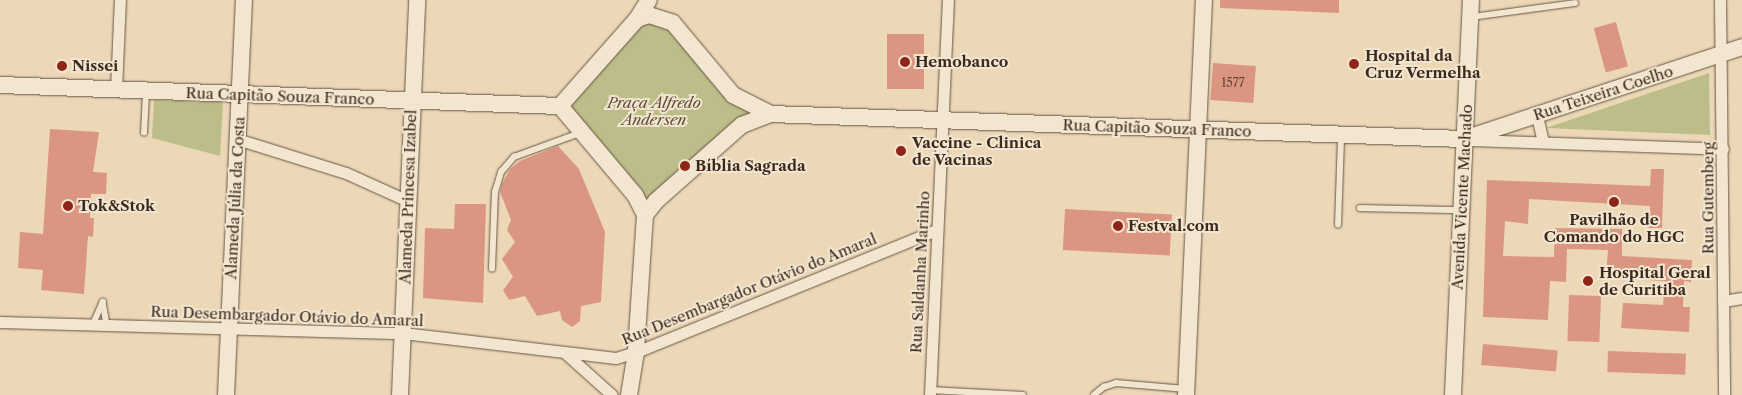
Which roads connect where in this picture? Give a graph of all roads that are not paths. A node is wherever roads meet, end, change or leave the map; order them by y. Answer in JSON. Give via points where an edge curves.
{"nodes":[{"id":1,"x":120,"y":0,"type":"edge"},
{"id":2,"x":244,"y":0,"type":"edge"},
{"id":3,"x":417,"y":0,"type":"edge"},
{"id":4,"x":649,"y":0,"type":"edge"},
{"id":5,"x":948,"y":0,"type":"edge"},
{"id":6,"x":1204,"y":0,"type":"edge"},
{"id":7,"x":1471,"y":0,"type":"edge"},
{"id":8,"x":1720,"y":0,"type":"edge"},
{"id":9,"x":1575,"y":3,"type":"dead end"},
{"id":10,"x":1470,"y":17,"type":"junction"},
{"id":11,"x":637,"y":19,"type":"junction"},
{"id":12,"x":1742,"y":47,"type":"edge"},
{"id":13,"x":1722,"y":54,"type":"junction"},
{"id":14,"x":0,"y":86,"type":"edge"},
{"id":15,"x":116,"y":90,"type":"junction"},
{"id":16,"x":146,"y":91,"type":"junction"},
{"id":17,"x":239,"y":94,"type":"junction"},
{"id":18,"x":412,"y":101,"type":"junction"},
{"id":19,"x":560,"y":106,"type":"junction"},
{"id":20,"x":771,"y":114,"type":"junction"},
{"id":21,"x":1537,"y":116,"type":"junction"},
{"id":22,"x":942,"y":120,"type":"junction"},
{"id":23,"x":1198,"y":130,"type":"junction"},
{"id":24,"x":582,"y":132,"type":"junction"},
{"id":25,"x":144,"y":133,"type":"dead end"},
{"id":26,"x":1341,"y":135,"type":"junction"},
{"id":27,"x":237,"y":139,"type":"junction"},
{"id":28,"x":1464,"y":139,"type":"junction"},
{"id":29,"x":1543,"y":142,"type":"junction"},
{"id":30,"x":1723,"y":149,"type":"junction"},
{"id":31,"x":408,"y":201,"type":"junction"},
{"id":32,"x":1360,"y":208,"type":"dead end"},
{"id":33,"x":1461,"y":210,"type":"junction"},
{"id":34,"x":645,"y":215,"type":"junction"},
{"id":35,"x":1338,"y":225,"type":"dead end"},
{"id":36,"x":937,"y":230,"type":"junction"},
{"id":37,"x":492,"y":269,"type":"dead end"},
{"id":38,"x":1742,"y":298,"type":"edge"},
{"id":39,"x":1723,"y":301,"type":"junction"},
{"id":40,"x":0,"y":322,"type":"edge"},
{"id":41,"x":93,"y":324,"type":"junction"},
{"id":42,"x":107,"y":325,"type":"junction"},
{"id":43,"x":229,"y":328,"type":"junction"},
{"id":44,"x":403,"y":333,"type":"junction"},
{"id":45,"x":564,"y":352,"type":"junction"},
{"id":46,"x":636,"y":352,"type":"junction"},
{"id":47,"x":1186,"y":392,"type":"edge"},
{"id":48,"x":930,"y":393,"type":"edge"},
{"id":49,"x":226,"y":395,"type":"edge"},
{"id":50,"x":400,"y":395,"type":"edge"},
{"id":51,"x":612,"y":395,"type":"edge"},
{"id":52,"x":629,"y":395,"type":"edge"},
{"id":53,"x":1023,"y":395,"type":"edge"},
{"id":54,"x":1094,"y":395,"type":"edge"},
{"id":55,"x":1453,"y":395,"type":"edge"},
{"id":56,"x":1724,"y":395,"type":"edge"}],
"edges":[{"from":1,"to":15,"type":"street"},
{"from":2,"to":17,"type":"street","name":"Alameda Júlia da Costa"},
{"from":3,"to":18,"type":"street","name":"Alameda Princesa Izabel"},
{"from":4,"to":11,"type":"street"},
{"from":5,"to":22,"type":"street","name":"Rua Saldanha Marinho"},
{"from":6,"to":23,"type":"street"},
{"from":7,"to":10,"type":"street","name":"Avenida Vicente Machado"},
{"from":8,"to":13,"type":"street","name":"Rua Gutemberg"},
{"from":9,"to":10,"type":"lane"},
{"from":10,"to":28,"type":"street","name":"Avenida Vicente Machado"},
{"from":11,"to":19,"type":"street"},
{"from":11,"to":20,"type":"street","via":[[658,16],[672,23],[725,88],[743,102]]},
{"from":12,"to":13,"type":"street","name":"Rua Teixeira Coelho"},
{"from":13,"to":21,"type":"street","name":"Rua Teixeira Coelho"},
{"from":13,"to":30,"type":"street","name":"Rua Gutemberg"},
{"from":14,"to":15,"type":"street","name":"Rua Capitão Souza Franco"},
{"from":15,"to":16,"type":"street","name":"Rua Capitão Souza Franco"},
{"from":16,"to":17,"type":"street","name":"Rua Capitão Souza Franco"},
{"from":16,"to":25,"type":"lane"},
{"from":17,"to":18,"type":"street","name":"Rua Capitão Souza Franco"},
{"from":17,"to":27,"type":"street","name":"Alameda Júlia da Costa"},
{"from":18,"to":19,"type":"street","name":"Rua Capitão Souza Franco"},
{"from":18,"to":31,"type":"street","name":"Alameda Princesa Izabel"},
{"from":19,"to":24,"type":"street"},
{"from":20,"to":22,"type":"street","name":"Rua Capitão Souza Franco"},
{"from":20,"to":34,"type":"street","via":[[742,126],[656,201]]},
{"from":21,"to":28,"type":"street","name":"Rua Teixeira Coelho"},
{"from":21,"to":29,"type":"street"},
{"from":22,"to":23,"type":"street","name":"Rua Capitão Souza Franco"},
{"from":22,"to":36,"type":"street","name":"Rua Saldanha Marinho"},
{"from":23,"to":26,"type":"street","name":"Rua Capitão Souza Franco"},
{"from":23,"to":47,"type":"street"},
{"from":24,"to":34,"type":"street","via":[[635,195]]},
{"from":24,"to":37,"type":"lane","via":[[514,156],[501,172],[495,192]]},
{"from":26,"to":28,"type":"street","name":"Rua Capitão Souza Franco"},
{"from":26,"to":35,"type":"lane"},
{"from":27,"to":31,"type":"street","via":[[338,170]]},
{"from":27,"to":43,"type":"street","name":"Alameda Júlia da Costa"},
{"from":28,"to":29,"type":"street","name":"Rua Capitão Souza Franco"},
{"from":28,"to":33,"type":"street","name":"Avenida Vicente Machado"},
{"from":29,"to":30,"type":"street","name":"Rua Capitão Souza Franco"},
{"from":30,"to":39,"type":"street","name":"Rua Gutemberg"},
{"from":31,"to":44,"type":"street","name":"Alameda Princesa Izabel"},
{"from":32,"to":33,"type":"lane"},
{"from":33,"to":55,"type":"street","name":"Avenida Vicente Machado"},
{"from":34,"to":46,"type":"street"},
{"from":36,"to":46,"type":"street","name":"Rua Desembargador Otávio do Amaral"},
{"from":36,"to":48,"type":"street","name":"Rua Saldanha Marinho"},
{"from":38,"to":39,"type":"street"},
{"from":39,"to":56,"type":"street","name":"Rua Gutemberg"},
{"from":40,"to":41,"type":"street","name":"Rua Desembargador Otávio do Amaral"},
{"from":41,"to":42,"type":"street","name":"Rua Desembargador Otávio do Amaral"},
{"from":41,"to":42,"type":"lane","via":[[103,302]]},
{"from":42,"to":43,"type":"street","name":"Rua Desembargador Otávio do Amaral"},
{"from":43,"to":44,"type":"street","name":"Rua Desembargador Otávio do Amaral"},
{"from":43,"to":49,"type":"street","name":"Alameda Júlia da Costa"},
{"from":44,"to":45,"type":"street","name":"Rua Desembargador Otávio do Amaral"},
{"from":44,"to":50,"type":"street","name":"Alameda Princesa Izabel"},
{"from":45,"to":46,"type":"street","name":"Rua Desembargador Otávio do Amaral","via":[[616,358]]},
{"from":45,"to":51,"type":"street"},
{"from":46,"to":52,"type":"street"},
{"from":47,"to":54,"type":"lane","via":[[1116,384],[1104,387]]},
{"from":48,"to":53,"type":"lane"}]}
